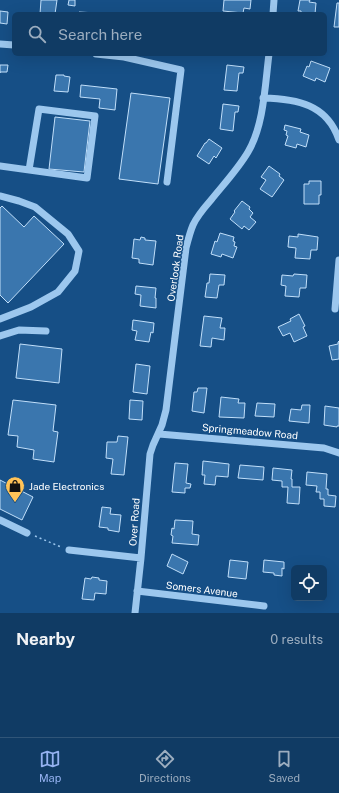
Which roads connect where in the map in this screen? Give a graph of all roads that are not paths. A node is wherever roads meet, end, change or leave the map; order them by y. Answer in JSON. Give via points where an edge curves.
{"nodes":[{"id":1,"x":274,"y":0,"type":"edge"},
{"id":2,"x":273,"y":12,"type":"edge"},
{"id":3,"x":0,"y":44,"type":"edge"},
{"id":4,"x":12,"y":45,"type":"edge"},
{"id":5,"x":115,"y":56,"type":"edge"},
{"id":6,"x":269,"y":56,"type":"edge"},
{"id":7,"x":263,"y":98,"type":"junction"},
{"id":8,"x":339,"y":140,"type":"edge"},
{"id":9,"x":0,"y":166,"type":"edge"},
{"id":10,"x":29,"y":170,"type":"junction"},
{"id":11,"x":167,"y":182,"type":"dead end"},
{"id":12,"x":0,"y":196,"type":"edge"},
{"id":13,"x":339,"y":260,"type":"edge"},
{"id":14,"x":334,"y":309,"type":"dead end"},
{"id":15,"x":0,"y":320,"type":"edge"},
{"id":16,"x":46,"y":331,"type":"dead end"},
{"id":17,"x":0,"y":336,"type":"edge"},
{"id":18,"x":159,"y":434,"type":"junction"},
{"id":19,"x":339,"y":453,"type":"edge"},
{"id":20,"x":0,"y":520,"type":"edge"},
{"id":21,"x":27,"y":533,"type":"road end"},
{"id":22,"x":69,"y":550,"type":"road end"},
{"id":23,"x":141,"y":558,"type":"junction"},
{"id":24,"x":137,"y":591,"type":"junction"},
{"id":25,"x":264,"y":606,"type":"dead end"},
{"id":26,"x":135,"y":613,"type":"edge"}],
"edges":[{"from":1,"to":2,"type":"street"},
{"from":3,"to":4,"type":"street"},
{"from":5,"to":11,"type":"street","via":[[180,70]]},
{"from":6,"to":7,"type":"street","name":"Overlook Road"},
{"from":7,"to":8,"type":"street","via":[[292,100],[312,107],[330,123]]},
{"from":7,"to":18,"type":"street","name":"Overlook Road","via":[[260,124],[249,151],[199,214],[189,235],[166,410]]},
{"from":9,"to":10,"type":"street"},
{"from":10,"to":10,"type":"street","via":[[87,178],[95,116],[39,109]]},
{"from":12,"to":15,"type":"street","via":[[36,208],[68,234],[78,251],[75,271],[58,292]]},
{"from":13,"to":14,"type":"street"},
{"from":16,"to":17,"type":"street","via":[[19,330]]},
{"from":18,"to":19,"type":"street","name":"Springmeadow Road","via":[[324,448]]},
{"from":18,"to":23,"type":"street","name":"Over Road","via":[[150,454]]},
{"from":20,"to":21,"type":"street"},
{"from":22,"to":23,"type":"street"},
{"from":23,"to":24,"type":"street","name":"Over Road"},
{"from":24,"to":25,"type":"street","name":"Somers Avenue"},
{"from":24,"to":26,"type":"street","name":"Over Road"}]}
